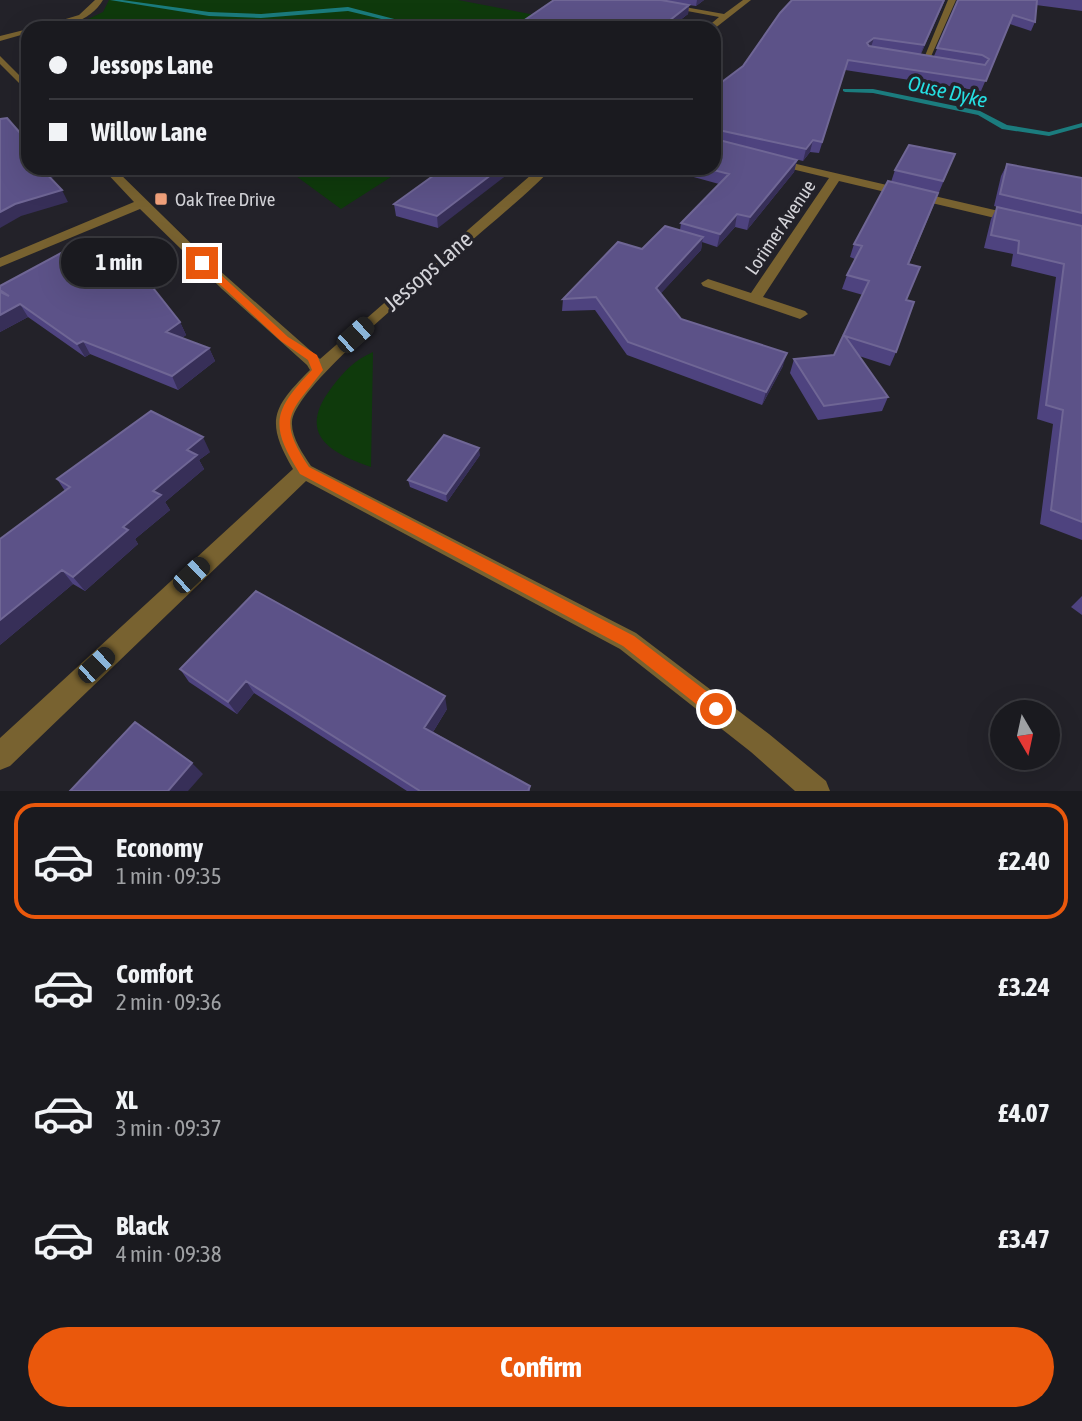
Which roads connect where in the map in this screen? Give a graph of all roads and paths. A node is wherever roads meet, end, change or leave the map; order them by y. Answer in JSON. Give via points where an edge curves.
{"nodes":[{"id":1,"x":99,"y":0,"type":"edge"},
{"id":2,"x":634,"y":0,"type":"edge"},
{"id":3,"x":747,"y":0,"type":"edge"},
{"id":4,"x":952,"y":0,"type":"edge"},
{"id":5,"x":724,"y":16,"type":"junction"},
{"id":6,"x":65,"y":21,"type":"edge"},
{"id":7,"x":718,"y":21,"type":"edge"},
{"id":8,"x":21,"y":33,"type":"edge"},
{"id":9,"x":0,"y":39,"type":"edge"},
{"id":10,"x":0,"y":59,"type":"edge"},
{"id":11,"x":912,"y":59,"type":"edge"},
{"id":12,"x":925,"y":61,"type":"junction"},
{"id":13,"x":939,"y":64,"type":"edge"},
{"id":14,"x":21,"y":86,"type":"edge"},
{"id":15,"x":759,"y":158,"type":"edge"},
{"id":16,"x":114,"y":175,"type":"edge"},
{"id":17,"x":538,"y":175,"type":"edge"},
{"id":18,"x":836,"y":176,"type":"junction"},
{"id":19,"x":140,"y":204,"type":"junction"},
{"id":20,"x":1030,"y":222,"type":"edge"},
{"id":21,"x":0,"y":263,"type":"edge"},
{"id":22,"x":708,"y":283,"type":"dead end"},
{"id":23,"x":754,"y":299,"type":"junction"},
{"id":24,"x":800,"y":314,"type":"dead end"},
{"id":25,"x":318,"y":370,"type":"junction"},
{"id":26,"x":304,"y":471,"type":"junction"},
{"id":27,"x":0,"y":756,"type":"edge"},
{"id":28,"x":816,"y":791,"type":"edge"}],
"edges":[{"from":1,"to":6,"type":"street","via":[[94,9]]},
{"from":2,"to":5,"type":"street"},
{"from":3,"to":5,"type":"street"},
{"from":4,"to":12,"type":"street"},
{"from":5,"to":7,"type":"street"},
{"from":8,"to":9,"type":"street"},
{"from":10,"to":14,"type":"street","via":[[12,81]]},
{"from":11,"to":12,"type":"street"},
{"from":12,"to":13,"type":"street"},
{"from":15,"to":18,"type":"street","name":"Lorimer Avenue"},
{"from":16,"to":19,"type":"street"},
{"from":17,"to":25,"type":"street","name":"Jessops Lane"},
{"from":18,"to":20,"type":"street","name":"Lorimer Avenue"},
{"from":18,"to":23,"type":"street","name":"Lorimer Avenue"},
{"from":19,"to":21,"type":"street"},
{"from":19,"to":25,"type":"street","via":[[285,339],[313,358]]},
{"from":22,"to":23,"type":"street","name":"Lorimer Avenue"},
{"from":23,"to":24,"type":"street","name":"Lorimer Avenue"},
{"from":25,"to":26,"type":"street","name":"Jessops Lane","via":[[293,397],[284,422],[289,446]]},
{"from":26,"to":27,"type":"street"},
{"from":26,"to":28,"type":"street","via":[[628,641]]}]}
